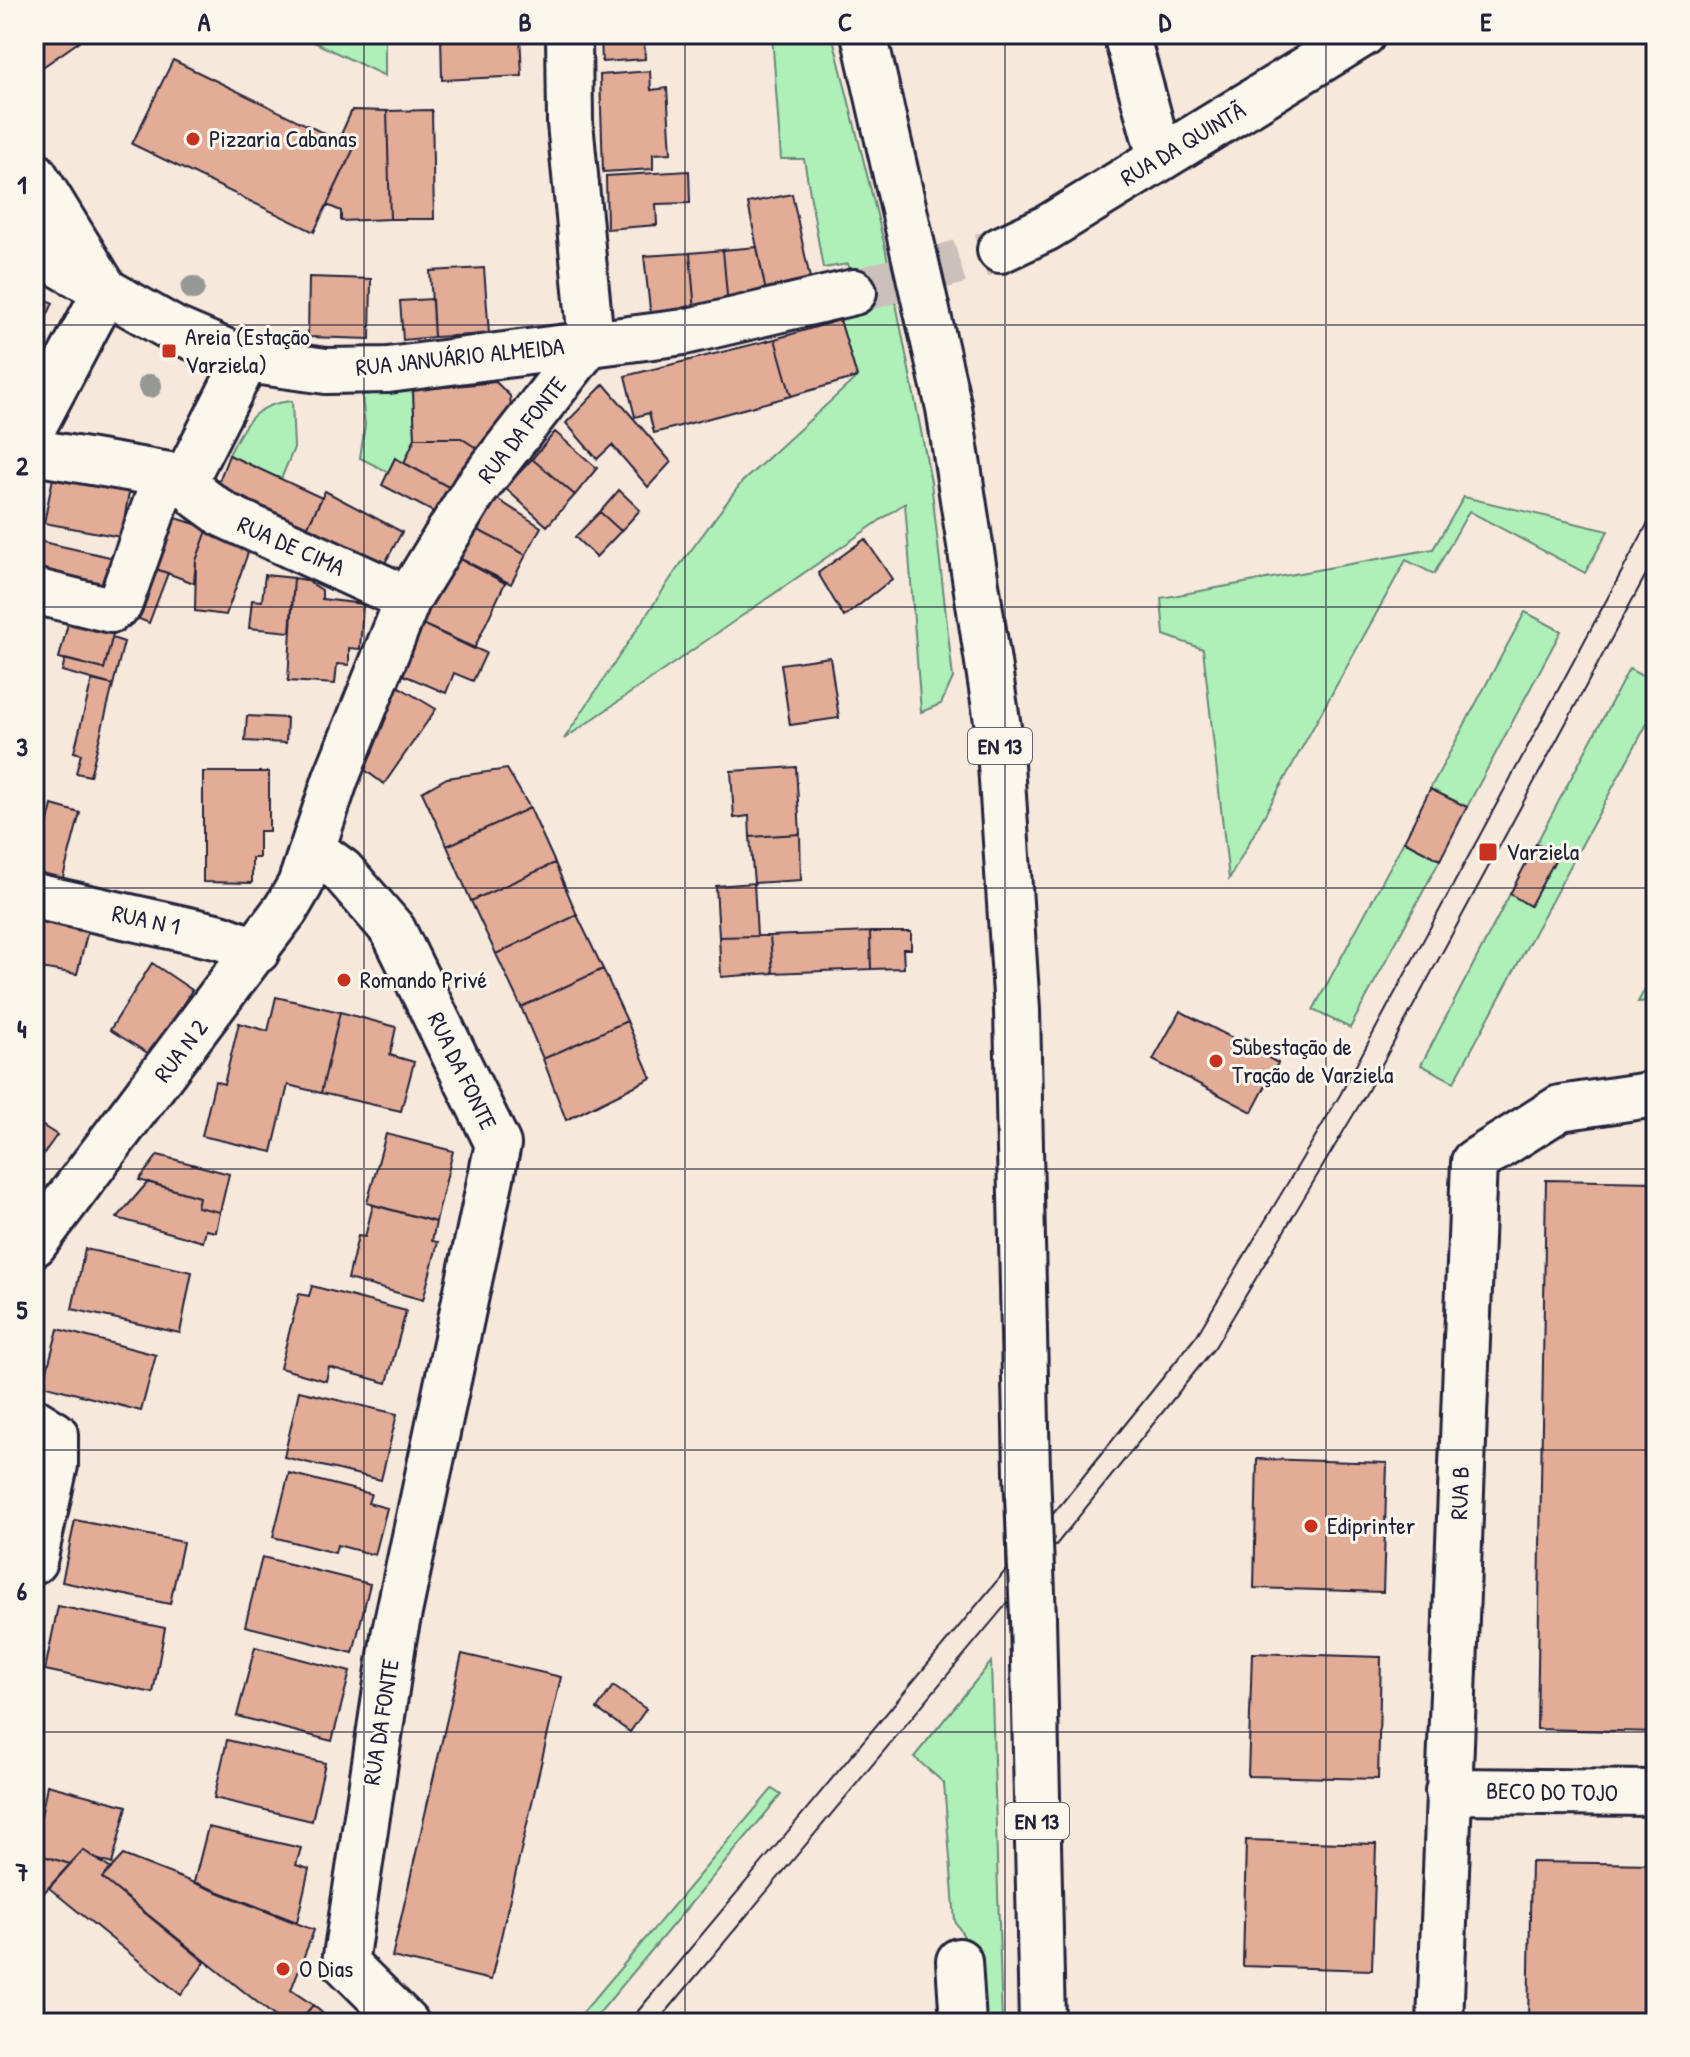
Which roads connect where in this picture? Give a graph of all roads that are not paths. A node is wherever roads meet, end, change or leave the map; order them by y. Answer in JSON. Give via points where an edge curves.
{"nodes":[{"id":1,"x":569,"y":34,"type":"edge"},
{"id":2,"x":864,"y":34,"type":"edge"},
{"id":3,"x":1126,"y":34,"type":"edge"},
{"id":4,"x":1363,"y":34,"type":"edge"},
{"id":5,"x":1160,"y":157,"type":"junction"},
{"id":6,"x":34,"y":174,"type":"edge"},
{"id":7,"x":34,"y":250,"type":"edge"},
{"id":8,"x":1000,"y":250,"type":"tunnel mouth"},
{"id":9,"x":106,"y":290,"type":"junction"},
{"id":10,"x":854,"y":292,"type":"tunnel mouth"},
{"id":11,"x":591,"y":341,"type":"junction"},
{"id":12,"x":246,"y":360,"type":"junction"},
{"id":13,"x":34,"y":426,"type":"edge"},
{"id":14,"x":34,"y":452,"type":"edge"},
{"id":15,"x":175,"y":477,"type":"junction"},
{"id":16,"x":34,"y":591,"type":"edge"},
{"id":17,"x":408,"y":599,"type":"junction"},
{"id":18,"x":312,"y":849,"type":"junction"},
{"id":19,"x":34,"y":896,"type":"edge"},
{"id":20,"x":257,"y":951,"type":"junction"},
{"id":21,"x":1656,"y":1094,"type":"edge"},
{"id":22,"x":34,"y":1244,"type":"edge"},
{"id":23,"x":34,"y":1421,"type":"edge"},
{"id":24,"x":34,"y":1561,"type":"edge"},
{"id":25,"x":1448,"y":1791,"type":"junction"},
{"id":26,"x":1656,"y":1793,"type":"edge"},
{"id":27,"x":959,"y":1961,"type":"dead end"},
{"id":28,"x":406,"y":2023,"type":"edge"},
{"id":29,"x":963,"y":2023,"type":"edge"},
{"id":30,"x":1042,"y":2023,"type":"edge"},
{"id":31,"x":1440,"y":2023,"type":"edge"}],
"edges":[{"from":1,"to":11,"type":"street","via":[[570,123]]},
{"from":2,"to":30,"type":"street","number":"EN 13","bridge":true,"via":[[949,408],[999,734],[1017,1010]]},
{"from":3,"to":5,"type":"street"},
{"from":4,"to":5,"type":"street","name":"RUA DA QUINTÃ"},
{"from":5,"to":8,"type":"street","name":"RUA DA QUINTÃ","via":[[1047,228]]},
{"from":6,"to":9,"type":"street"},
{"from":7,"to":9,"type":"street","name":"RUA JANUÁRIO ALMEIDA"},
{"from":9,"to":12,"type":"street","name":"RUA JANUÁRIO ALMEIDA","via":[[173,329]]},
{"from":9,"to":13,"type":"street"},
{"from":10,"to":11,"type":"street","via":[[684,332]]},
{"from":11,"to":12,"type":"street","name":"RUA JANUÁRIO ALMEIDA","via":[[388,370],[326,371]]},
{"from":11,"to":17,"type":"street","name":"RUA DA FONTE","via":[[474,491]]},
{"from":12,"to":15,"type":"street"},
{"from":14,"to":15,"type":"street"},
{"from":15,"to":16,"type":"street","via":[[120,603],[111,610]]},
{"from":15,"to":17,"type":"street","name":"RUA DE CIMA","via":[[224,515]]},
{"from":17,"to":18,"type":"street","name":"RUA DA FONTE"},
{"from":18,"to":20,"type":"street","name":"RUA N 2","via":[[300,885]]},
{"from":18,"to":28,"type":"street","name":"RUA DA FONTE","via":[[342,871],[393,930],[498,1144],[394,1636],[345,1963]]},
{"from":19,"to":20,"type":"street","name":"RUA N 1","via":[[220,937]]},
{"from":20,"to":22,"type":"street","name":"RUA N 2"},
{"from":21,"to":25,"type":"street","name":"RUA B","via":[[1560,1108],[1474,1162]]},
{"from":23,"to":24,"type":"street","via":[[55,1434],[55,1465]]},
{"from":25,"to":26,"type":"street","name":"BECO DO TOJO"},
{"from":25,"to":31,"type":"street","name":"RUA B"},
{"from":27,"to":29,"type":"street"}]}
